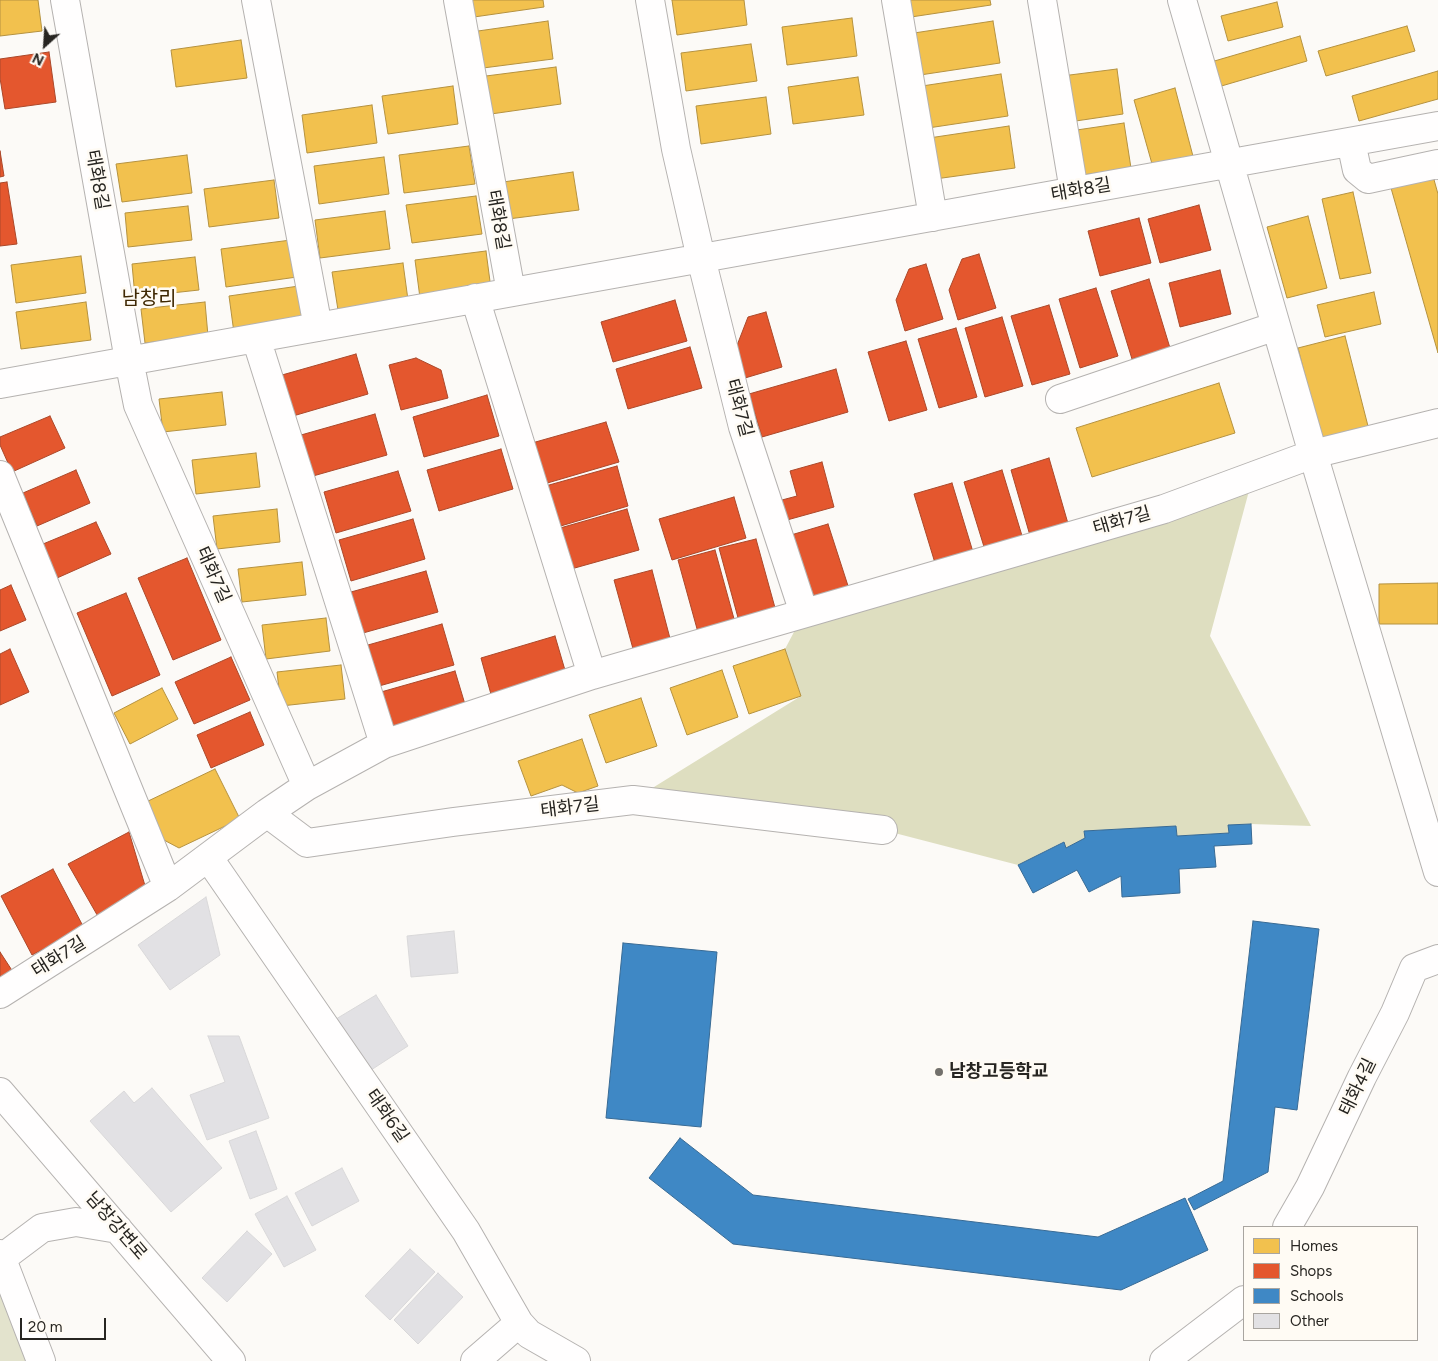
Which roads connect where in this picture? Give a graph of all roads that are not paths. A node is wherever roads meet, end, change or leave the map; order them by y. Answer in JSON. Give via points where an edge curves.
{"nodes":[{"id":1,"x":65,"y":0,"type":"edge"},
{"id":2,"x":256,"y":0,"type":"edge"},
{"id":3,"x":458,"y":0,"type":"edge"},
{"id":4,"x":650,"y":0,"type":"edge"},
{"id":5,"x":896,"y":0,"type":"edge"},
{"id":6,"x":1042,"y":0,"type":"edge"},
{"id":7,"x":1182,"y":0,"type":"edge"},
{"id":8,"x":1438,"y":126,"type":"edge"},
{"id":9,"x":1351,"y":142,"type":"junction"},
{"id":10,"x":1229,"y":164,"type":"junction"},
{"id":11,"x":1438,"y":165,"type":"edge"},
{"id":12,"x":1074,"y":192,"type":"junction"},
{"id":13,"x":933,"y":216,"type":"junction"},
{"id":14,"x":700,"y":258,"type":"junction"},
{"id":15,"x":510,"y":292,"type":"junction"},
{"id":16,"x":476,"y":298,"type":"junction"},
{"id":17,"x":1276,"y":326,"type":"junction"},
{"id":18,"x":318,"y":327,"type":"junction"},
{"id":19,"x":256,"y":338,"type":"junction"},
{"id":20,"x":129,"y":360,"type":"junction"},
{"id":21,"x":0,"y":384,"type":"edge"},
{"id":22,"x":1060,"y":398,"type":"dead end"},
{"id":23,"x":1438,"y":423,"type":"edge"},
{"id":24,"x":1313,"y":454,"type":"junction"},
{"id":25,"x":0,"y":475,"type":"edge"},
{"id":26,"x":804,"y":613,"type":"junction"},
{"id":27,"x":592,"y":675,"type":"junction"},
{"id":28,"x":384,"y":744,"type":"junction"},
{"id":29,"x":307,"y":786,"type":"junction"},
{"id":30,"x":267,"y":813,"type":"junction"},
{"id":31,"x":883,"y":830,"type":"dead end"},
{"id":32,"x":208,"y":857,"type":"junction"},
{"id":33,"x":1438,"y":872,"type":"edge"},
{"id":34,"x":168,"y":887,"type":"junction"},
{"id":35,"x":1438,"y":960,"type":"edge"},
{"id":36,"x":0,"y":994,"type":"edge"},
{"id":37,"x":0,"y":1092,"type":"edge"},
{"id":38,"x":1288,"y":1226,"type":"edge"},
{"id":39,"x":118,"y":1229,"type":"junction"},
{"id":40,"x":1,"y":1256,"type":"edge"},
{"id":41,"x":1243,"y":1301,"type":"edge"},
{"id":42,"x":518,"y":1323,"type":"junction"},
{"id":43,"x":41,"y":1361,"type":"edge"},
{"id":44,"x":231,"y":1361,"type":"edge"},
{"id":45,"x":475,"y":1361,"type":"edge"},
{"id":46,"x":576,"y":1361,"type":"edge"},
{"id":47,"x":1164,"y":1361,"type":"edge"}],
"edges":[{"from":1,"to":20,"type":"street","name":"태화8길"},
{"from":2,"to":18,"type":"street"},
{"from":3,"to":15,"type":"street","name":"태화8길"},
{"from":4,"to":14,"type":"street","via":[[676,149]]},
{"from":5,"to":13,"type":"street"},
{"from":6,"to":12,"type":"street"},
{"from":7,"to":10,"type":"street"},
{"from":8,"to":9,"type":"street","name":"태화8길"},
{"from":9,"to":10,"type":"street","name":"태화8길"},
{"from":9,"to":11,"type":"street","via":[[1358,170],[1368,178]]},
{"from":10,"to":12,"type":"street","name":"태화8길"},
{"from":10,"to":17,"type":"street"},
{"from":12,"to":13,"type":"street","name":"태화8길"},
{"from":13,"to":14,"type":"street","name":"태화8길"},
{"from":14,"to":15,"type":"street","name":"태화8길"},
{"from":14,"to":26,"type":"street","name":"태화7길","via":[[743,426]]},
{"from":15,"to":16,"type":"street","name":"태화8길"},
{"from":16,"to":18,"type":"street","name":"태화8길"},
{"from":16,"to":27,"type":"street"},
{"from":17,"to":22,"type":"street"},
{"from":17,"to":24,"type":"street"},
{"from":18,"to":19,"type":"street","name":"태화8길"},
{"from":19,"to":20,"type":"street","name":"태화8길"},
{"from":19,"to":28,"type":"street"},
{"from":20,"to":21,"type":"street","name":"태화8길"},
{"from":20,"to":29,"type":"street","name":"태화7길","via":[[138,405]]},
{"from":23,"to":24,"type":"street","name":"태화7길"},
{"from":24,"to":26,"type":"street","name":"태화7길","via":[[1164,509]]},
{"from":24,"to":33,"type":"street"},
{"from":25,"to":34,"type":"street"},
{"from":26,"to":27,"type":"street","name":"태화7길"},
{"from":27,"to":28,"type":"street","name":"태화7길"},
{"from":28,"to":29,"type":"street","name":"태화7길"},
{"from":29,"to":30,"type":"street","name":"태화7길"},
{"from":30,"to":31,"type":"street","name":"태화7길","via":[[308,843],[633,800]]},
{"from":30,"to":32,"type":"street","name":"태화7길"},
{"from":32,"to":34,"type":"street","name":"태화7길"},
{"from":32,"to":42,"type":"street","name":"태화6길","via":[[466,1231]]},
{"from":34,"to":36,"type":"street","name":"태화7길"},
{"from":35,"to":38,"type":"street","name":"태화4길","via":[[1414,968],[1310,1187]]},
{"from":37,"to":39,"type":"street","name":"남창강변로"},
{"from":39,"to":40,"type":"street","via":[[76,1222],[42,1228]]},
{"from":39,"to":44,"type":"street","name":"남창강변로"},
{"from":40,"to":43,"type":"street"},
{"from":41,"to":47,"type":"street"},
{"from":42,"to":45,"type":"street"},
{"from":42,"to":46,"type":"street","name":"태화6길","via":[[529,1334]]}]}
